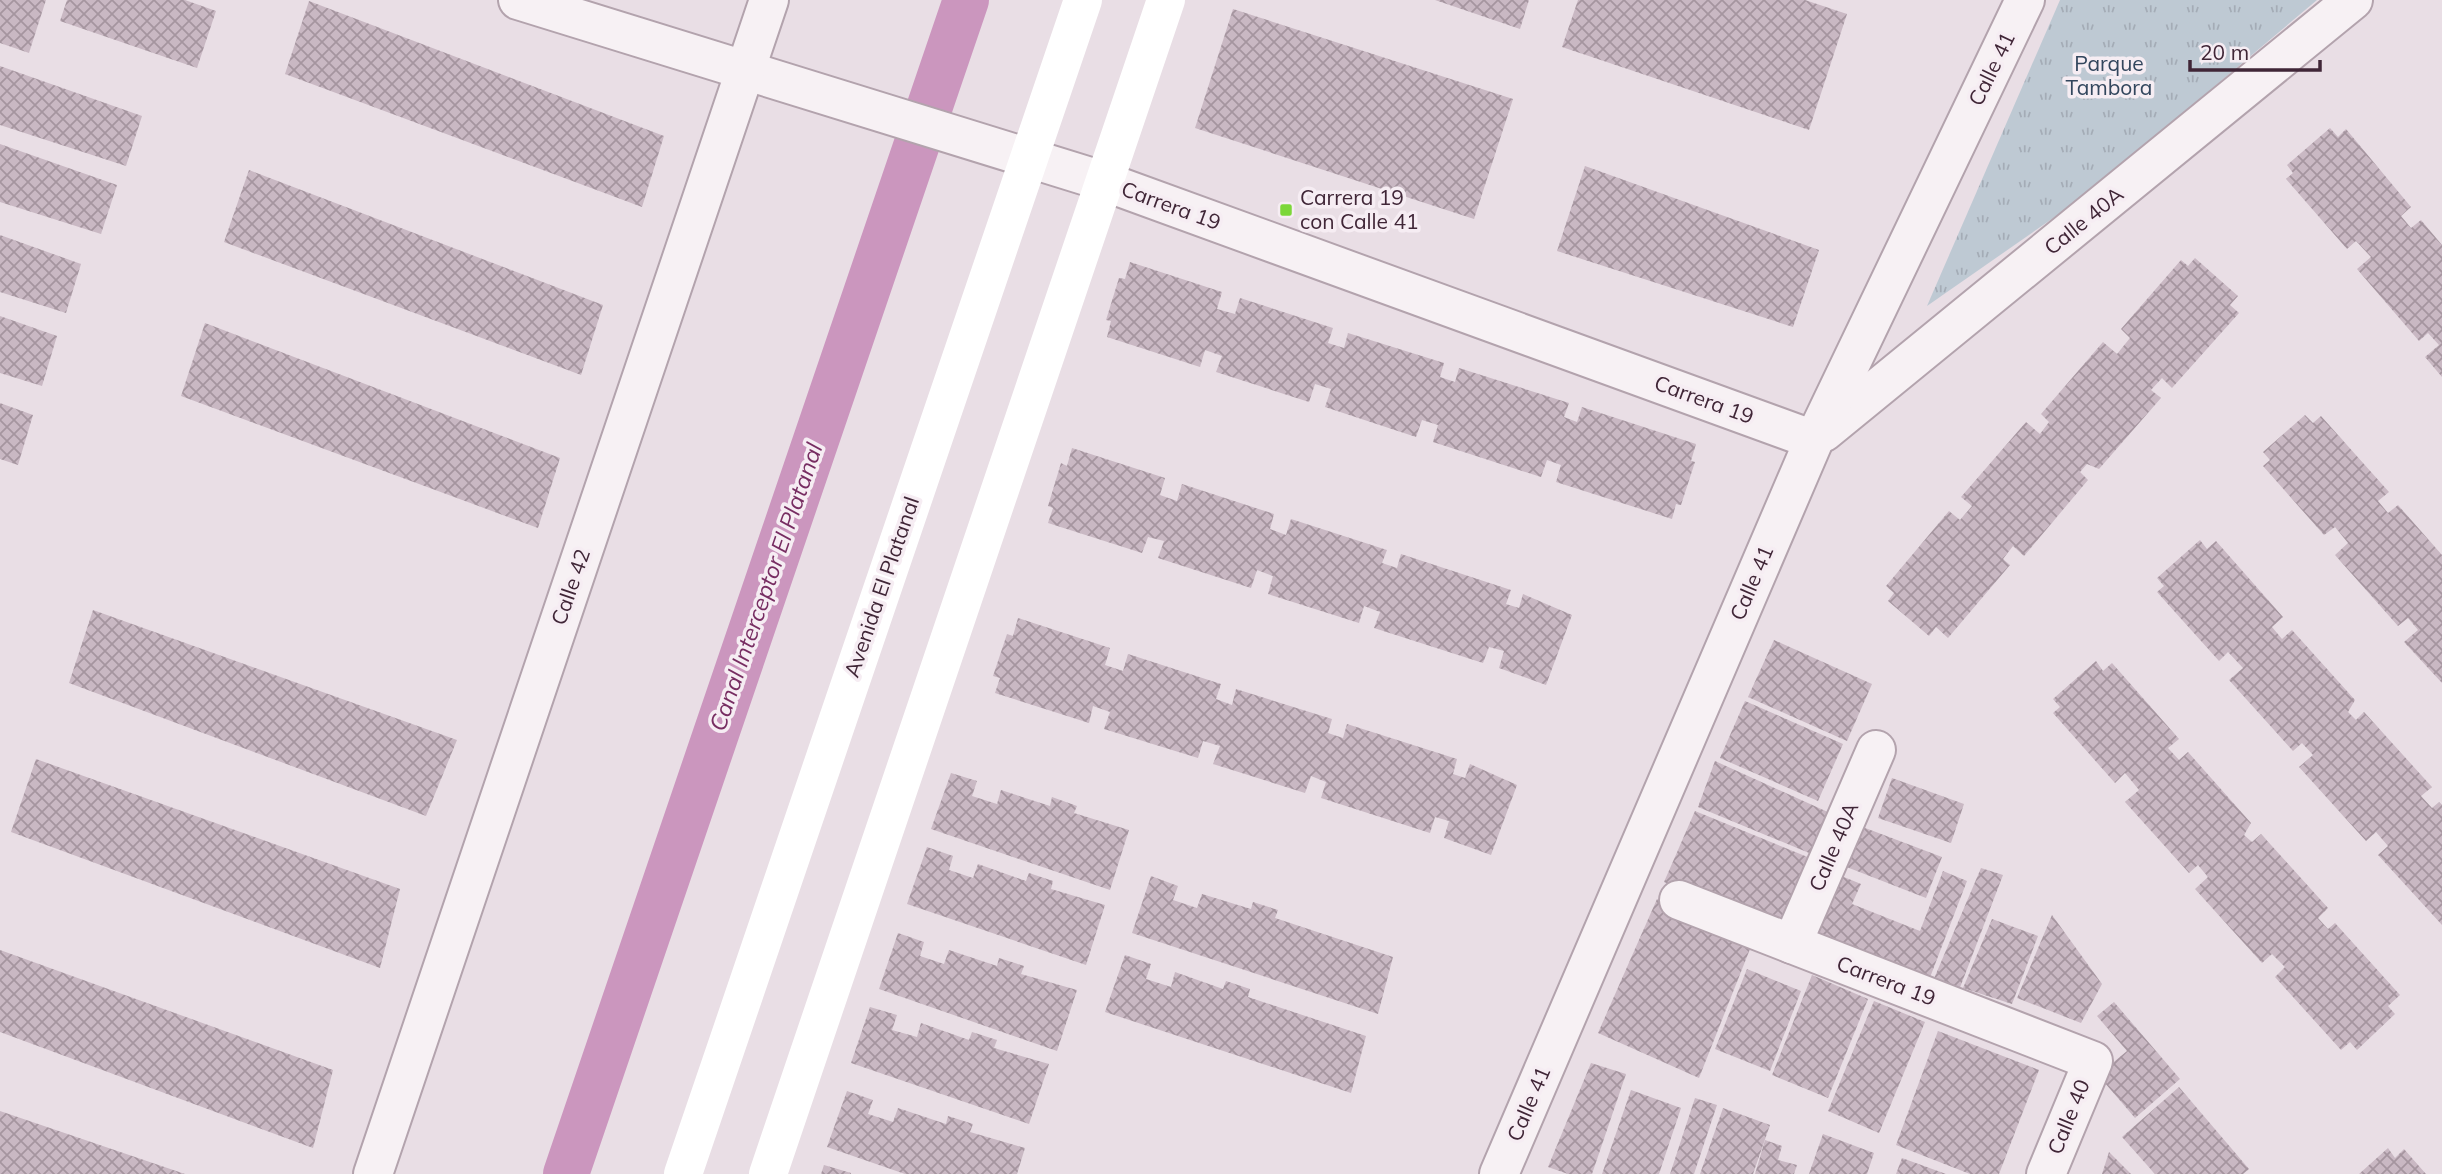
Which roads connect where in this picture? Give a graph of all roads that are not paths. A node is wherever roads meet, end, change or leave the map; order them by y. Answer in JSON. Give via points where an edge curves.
{"nodes":[{"id":1,"x":518,"y":0,"type":"edge"},
{"id":2,"x":769,"y":0,"type":"edge"},
{"id":3,"x":1083,"y":0,"type":"edge"},
{"id":4,"x":1166,"y":0,"type":"edge"},
{"id":5,"x":2025,"y":0,"type":"edge"},
{"id":6,"x":2353,"y":0,"type":"edge"},
{"id":7,"x":746,"y":70,"type":"junction"},
{"id":8,"x":1011,"y":153,"type":"junction"},
{"id":9,"x":1103,"y":181,"type":"junction"},
{"id":10,"x":1814,"y":440,"type":"junction"},
{"id":11,"x":1876,"y":750,"type":"dead end"},
{"id":12,"x":1679,"y":901,"type":"dead end"},
{"id":13,"x":1792,"y":944,"type":"junction"},
{"id":14,"x":2093,"y":1060,"type":"joint"},
{"id":15,"x":373,"y":1174,"type":"edge"},
{"id":16,"x":683,"y":1174,"type":"edge"},
{"id":17,"x":768,"y":1174,"type":"edge"},
{"id":18,"x":1499,"y":1174,"type":"edge"},
{"id":19,"x":2046,"y":1174,"type":"edge"}],
"edges":[{"from":1,"to":7,"type":"street","name":"Carrera 19"},
{"from":2,"to":7,"type":"street","name":"Calle 42"},
{"from":3,"to":8,"type":"main road","name":"Avenida El Platanal"},
{"from":4,"to":9,"type":"main road"},
{"from":5,"to":10,"type":"street","name":"Calle 41"},
{"from":6,"to":10,"type":"street","name":"Calle 40A"},
{"from":7,"to":8,"type":"street","name":"Carrera 19"},
{"from":7,"to":15,"type":"street","name":"Calle 42"},
{"from":8,"to":9,"type":"street","name":"Carrera 19"},
{"from":8,"to":16,"type":"main road","name":"Avenida El Platanal"},
{"from":9,"to":10,"type":"street","name":"Carrera 19"},
{"from":9,"to":17,"type":"main road"},
{"from":10,"to":18,"type":"street","name":"Calle 41"},
{"from":11,"to":13,"type":"street","name":"Calle 40A"},
{"from":12,"to":13,"type":"street","name":"Carrera 19"},
{"from":13,"to":14,"type":"street","name":"Carrera 19"},
{"from":14,"to":19,"type":"street","name":"Calle 40"}]}
